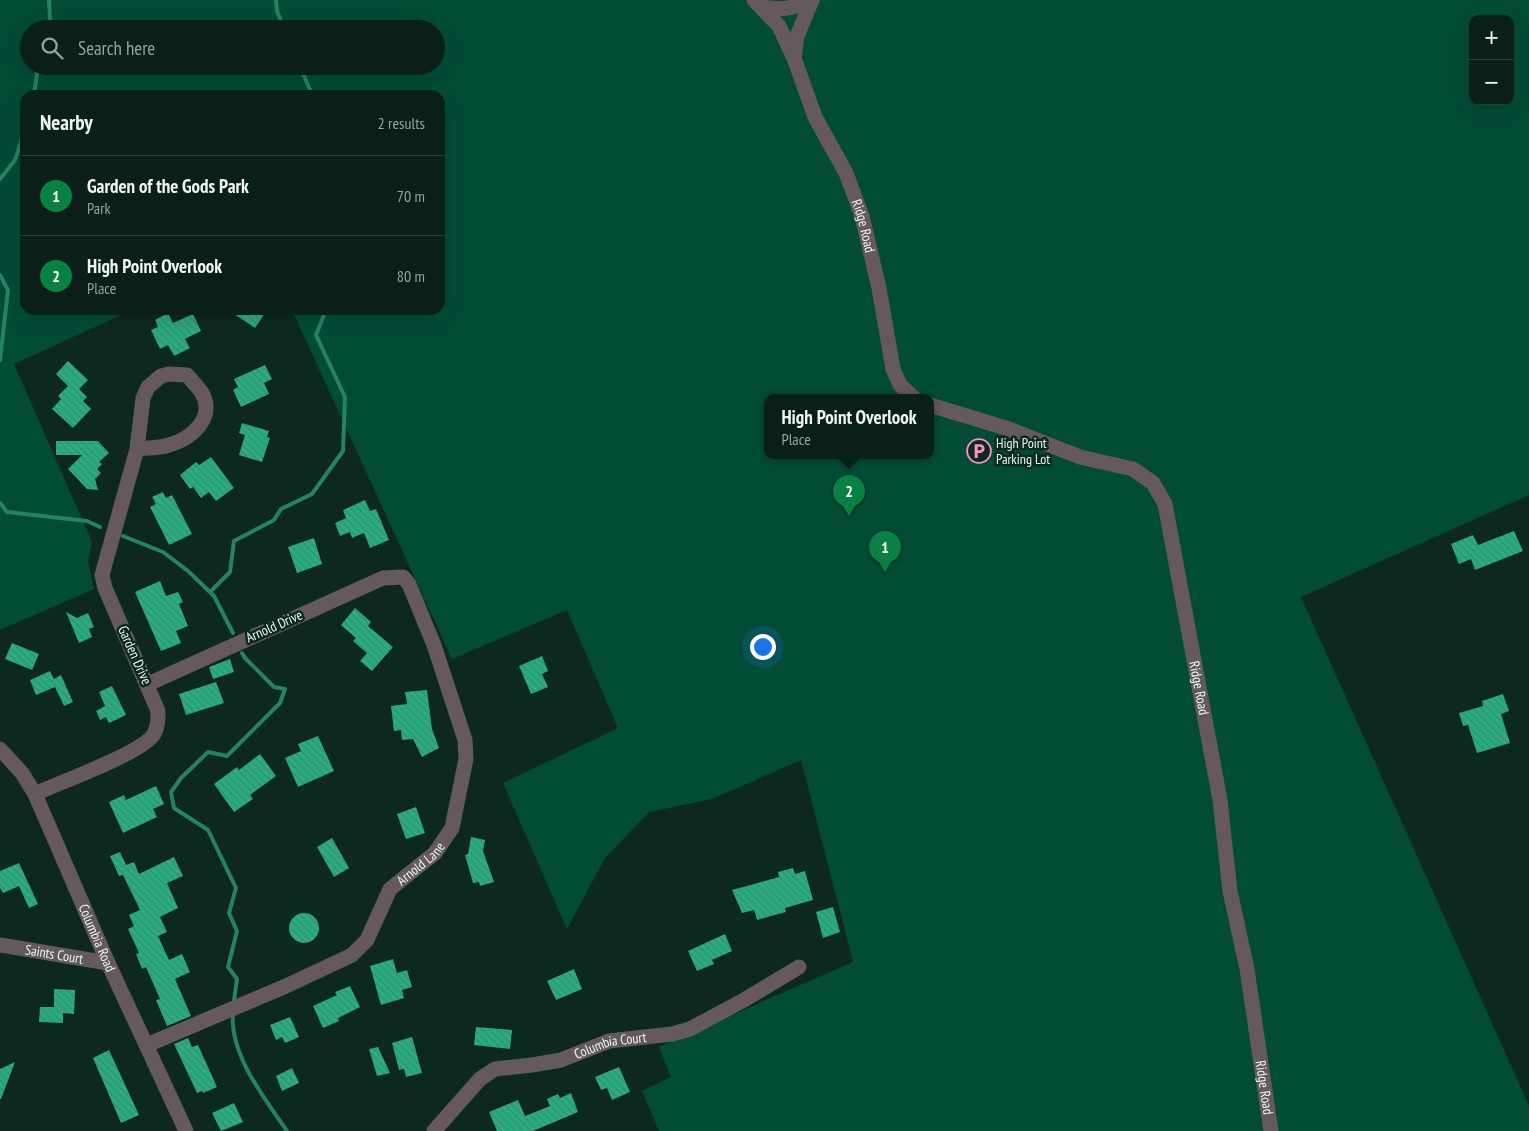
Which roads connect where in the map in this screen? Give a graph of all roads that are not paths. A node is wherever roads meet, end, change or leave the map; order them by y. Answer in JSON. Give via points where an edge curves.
{"nodes":[{"id":1,"x":812,"y":0,"type":"edge"},
{"id":2,"x":757,"y":3,"type":"edge"},
{"id":3,"x":794,"y":58,"type":"junction"},
{"id":4,"x":910,"y":394,"type":"edge"},
{"id":5,"x":934,"y":406,"type":"edge"},
{"id":6,"x":137,"y":449,"type":"junction"},
{"id":7,"x":403,"y":577,"type":"joint"},
{"id":8,"x":148,"y":684,"type":"junction"},
{"id":9,"x":0,"y":749,"type":"edge"},
{"id":10,"x":35,"y":794,"type":"junction"},
{"id":11,"x":0,"y":945,"type":"edge"},
{"id":12,"x":108,"y":963,"type":"junction"},
{"id":13,"x":799,"y":967,"type":"dead end"},
{"id":14,"x":147,"y":1045,"type":"junction"},
{"id":15,"x":186,"y":1131,"type":"edge"},
{"id":16,"x":434,"y":1131,"type":"edge"},
{"id":17,"x":1271,"y":1131,"type":"edge"}],
"edges":[{"from":1,"to":2,"type":"street","via":[[778,10]]},
{"from":1,"to":3,"type":"street","name":"Ridge Road","via":[[797,36]]},
{"from":2,"to":3,"type":"street","name":"Ridge Road","via":[[779,26]]},
{"from":3,"to":4,"type":"street","name":"Ridge Road","via":[[812,109],[846,174],[862,216],[893,370],[900,385]]},
{"from":5,"to":17,"type":"street","name":"Ridge Road","via":[[1009,429],[1080,457],[1133,469],[1145,475],[1158,489],[1165,504],[1220,800],[1230,890],[1247,969]]},
{"from":6,"to":6,"type":"street","name":"Garden Drive","via":[[169,445],[196,429],[206,417],[202,394],[187,375],[161,376],[148,387],[140,410]]},
{"from":6,"to":8,"type":"street","name":"Garden Drive","via":[[102,575]]},
{"from":7,"to":8,"type":"street","name":"Arnold Drive","via":[[383,578]]},
{"from":7,"to":14,"type":"street","name":"Arnold Lane","via":[[409,584],[434,645],[465,740],[466,759],[452,828],[422,865],[390,889],[367,940],[352,955]]},
{"from":8,"to":10,"type":"street","name":"Garden Drive","via":[[158,711],[158,724],[153,735],[131,752]]},
{"from":9,"to":10,"type":"street","name":"Columbia Road","via":[[22,773]]},
{"from":10,"to":12,"type":"street","name":"Columbia Road"},
{"from":11,"to":12,"type":"street","name":"Saints Court"},
{"from":12,"to":14,"type":"street","name":"Columbia Road"},
{"from":13,"to":16,"type":"street","name":"Columbia Court","via":[[690,1029],[609,1041],[561,1060],[495,1069],[480,1079]]},
{"from":14,"to":15,"type":"street","name":"Columbia Road"}]}
